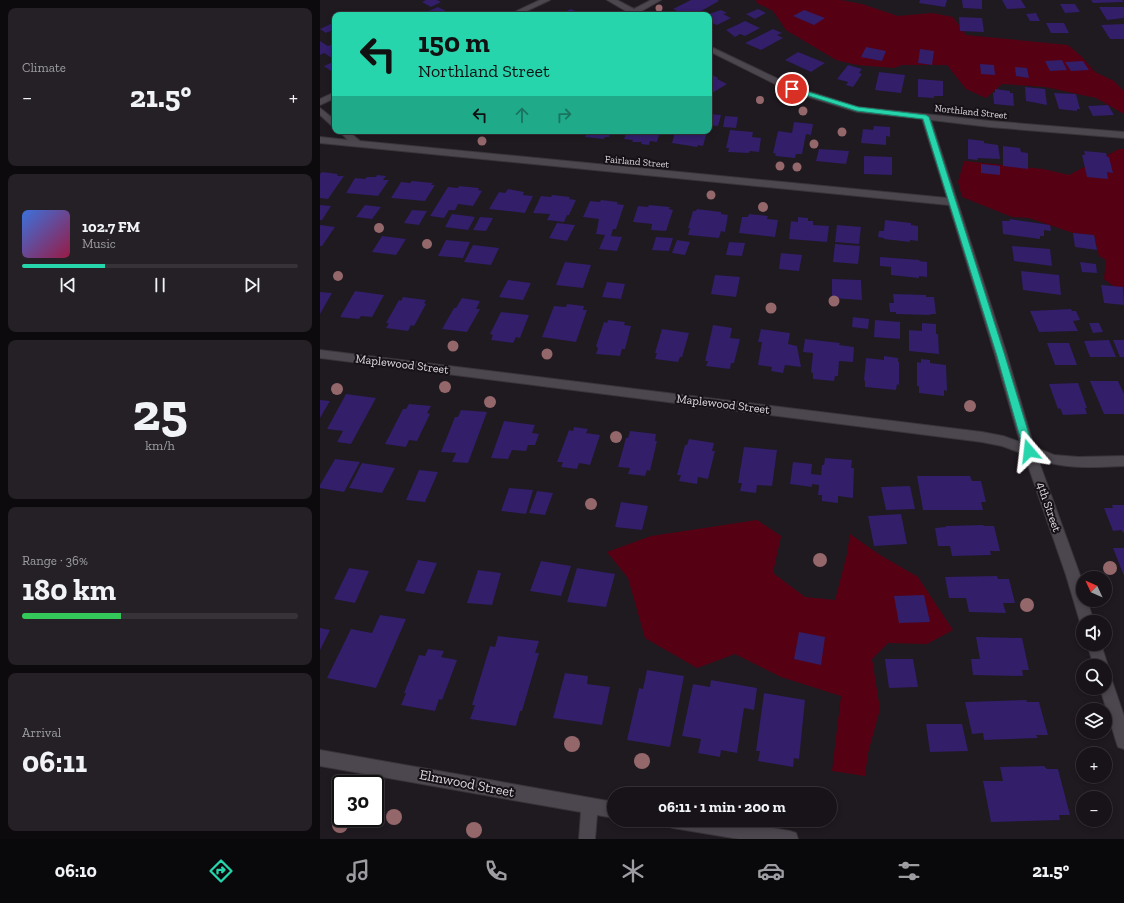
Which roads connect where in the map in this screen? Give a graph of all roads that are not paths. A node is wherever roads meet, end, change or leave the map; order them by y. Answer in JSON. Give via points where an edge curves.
{"nodes":[{"id":1,"x":546,"y":0,"type":"edge"},
{"id":2,"x":611,"y":0,"type":"edge"},
{"id":3,"x":657,"y":0,"type":"edge"},
{"id":4,"x":519,"y":12,"type":"edge"},
{"id":5,"x":635,"y":12,"type":"edge"},
{"id":6,"x":639,"y":12,"type":"edge"},
{"id":7,"x":712,"y":49,"type":"edge"},
{"id":8,"x":332,"y":96,"type":"edge"},
{"id":9,"x":320,"y":102,"type":"edge"},
{"id":10,"x":320,"y":111,"type":"edge"},
{"id":11,"x":926,"y":117,"type":"junction"},
{"id":12,"x":332,"y":121,"type":"edge"},
{"id":13,"x":346,"y":134,"type":"edge"},
{"id":14,"x":1124,"y":135,"type":"edge"},
{"id":15,"x":320,"y":140,"type":"edge"},
{"id":16,"x":357,"y":143,"type":"junction"},
{"id":17,"x":952,"y":202,"type":"junction"},
{"id":18,"x":320,"y":354,"type":"edge"},
{"id":19,"x":1029,"y":451,"type":"junction"},
{"id":20,"x":1124,"y":461,"type":"edge"},
{"id":21,"x":1085,"y":615,"type":"edge"},
{"id":22,"x":1110,"y":695,"type":"edge"},
{"id":23,"x":1124,"y":741,"type":"edge"},
{"id":24,"x":320,"y":758,"type":"edge"},
{"id":25,"x":590,"y":806,"type":"junction"},
{"id":26,"x":607,"y":809,"type":"edge"},
{"id":27,"x":716,"y":827,"type":"edge"},
{"id":28,"x":587,"y":839,"type":"edge"},
{"id":29,"x":790,"y":839,"type":"edge"}],
"edges":[{"from":1,"to":4,"type":"street"},
{"from":2,"to":5,"type":"street"},
{"from":3,"to":6,"type":"street"},
{"from":7,"to":11,"type":"street","name":"Northland Street","via":[[792,89],[829,102],[857,109]]},
{"from":8,"to":9,"type":"street"},
{"from":10,"to":12,"type":"street"},
{"from":11,"to":14,"type":"street","name":"Northland Street"},
{"from":11,"to":17,"type":"street","name":"4th Street"},
{"from":13,"to":16,"type":"street"},
{"from":15,"to":16,"type":"street","name":"Fairland Street"},
{"from":16,"to":17,"type":"street","name":"Fairland Street"},
{"from":17,"to":19,"type":"street","name":"4th Street"},
{"from":18,"to":19,"type":"street","name":"Maplewood Street","via":[[982,437]]},
{"from":19,"to":20,"type":"street","name":"Maplewood Street","via":[[1059,460],[1078,462]]},
{"from":19,"to":21,"type":"street","name":"4th Street"},
{"from":22,"to":23,"type":"street"},
{"from":24,"to":25,"type":"street","name":"Elmwood Street"},
{"from":25,"to":26,"type":"street","name":"Elmwood Street"},
{"from":25,"to":28,"type":"street"},
{"from":27,"to":29,"type":"street"}]}
